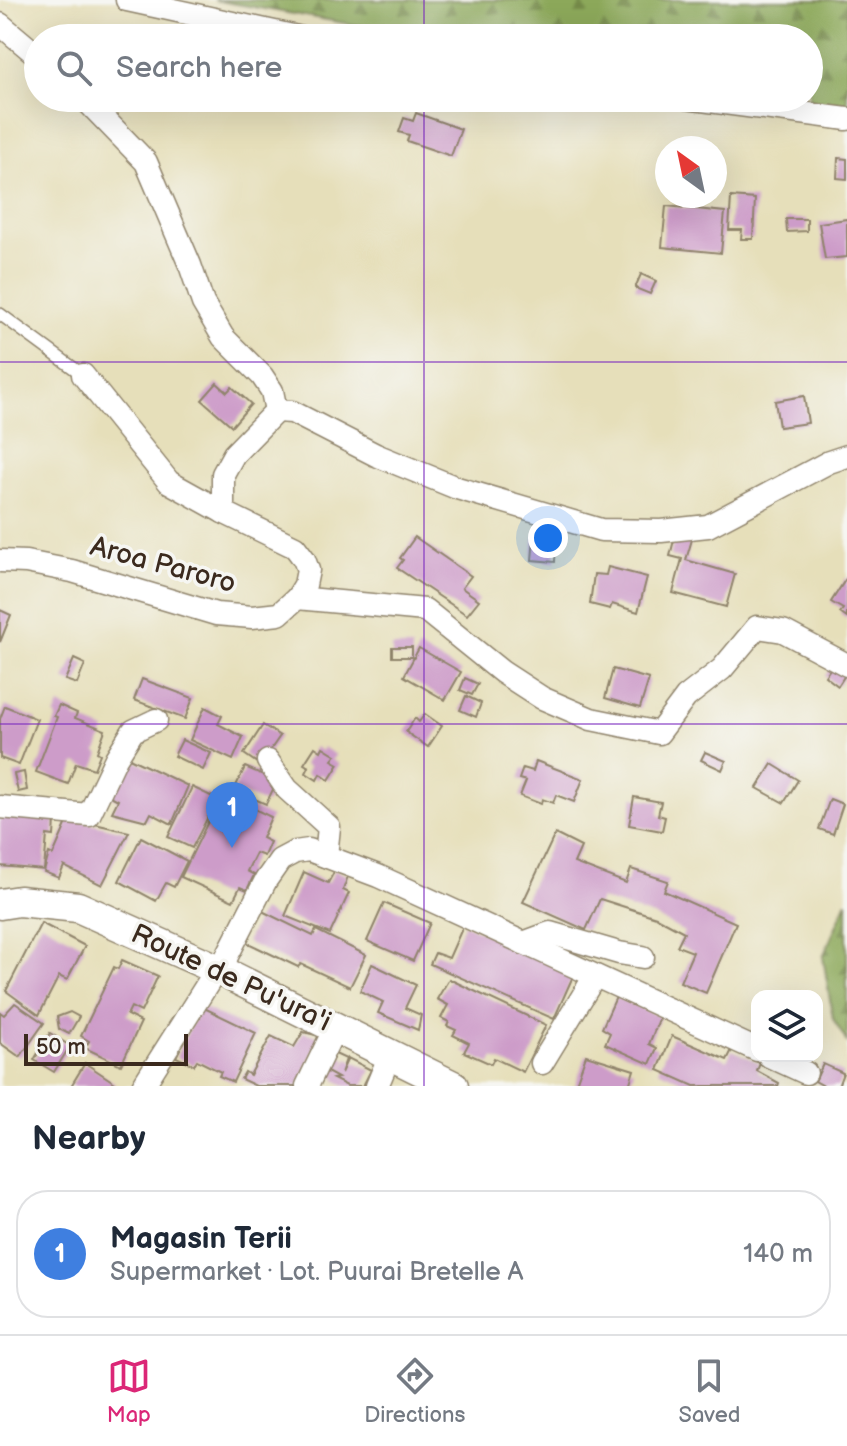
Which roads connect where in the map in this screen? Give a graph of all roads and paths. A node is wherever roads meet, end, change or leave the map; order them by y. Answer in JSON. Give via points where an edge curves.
{"nodes":[{"id":1,"x":127,"y":0,"type":"edge"},
{"id":2,"x":0,"y":24,"type":"edge"},
{"id":3,"x":238,"y":24,"type":"edge"},
{"id":4,"x":24,"y":44,"type":"edge"},
{"id":5,"x":98,"y":112,"type":"edge"},
{"id":6,"x":793,"y":112,"type":"edge"},
{"id":7,"x":847,"y":119,"type":"edge"},
{"id":8,"x":0,"y":314,"type":"edge"},
{"id":9,"x":83,"y":375,"type":"joint"},
{"id":10,"x":276,"y":411,"type":"junction"},
{"id":11,"x":847,"y":456,"type":"edge"},
{"id":12,"x":223,"y":512,"type":"junction"},
{"id":13,"x":0,"y":561,"type":"edge"},
{"id":14,"x":297,"y":598,"type":"junction"},
{"id":15,"x":847,"y":665,"type":"edge"},
{"id":16,"x":156,"y":720,"type":"dead end"},
{"id":17,"x":268,"y":761,"type":"dead end"},
{"id":18,"x":0,"y":807,"type":"edge"},
{"id":19,"x":326,"y":856,"type":"junction"},
{"id":20,"x":0,"y":904,"type":"edge"},
{"id":21,"x":523,"y":943,"type":"junction"},
{"id":22,"x":643,"y":957,"type":"dead end"},
{"id":23,"x":219,"y":971,"type":"junction"},
{"id":24,"x":595,"y":976,"type":"junction"},
{"id":25,"x":335,"y":1028,"type":"junction"},
{"id":26,"x":751,"y":1047,"type":"edge"},
{"id":27,"x":390,"y":1055,"type":"junction"},
{"id":28,"x":782,"y":1062,"type":"edge"},
{"id":29,"x":542,"y":1063,"type":"dead end"},
{"id":30,"x":806,"y":1073,"type":"dead end"},
{"id":31,"x":143,"y":1086,"type":"edge"},
{"id":32,"x":307,"y":1086,"type":"edge"},
{"id":33,"x":377,"y":1086,"type":"edge"},
{"id":34,"x":453,"y":1086,"type":"edge"}],
"edges":[{"from":1,"to":3,"type":"street"},
{"from":2,"to":4,"type":"street"},
{"from":5,"to":10,"type":"street","via":[[146,162],[203,303],[223,337],[262,376]]},
{"from":6,"to":7,"type":"street"},
{"from":8,"to":9,"type":"lane"},
{"from":9,"to":12,"type":"street","via":[[169,482]]},
{"from":10,"to":11,"type":"street","via":[[292,412],[457,488],[601,530],[708,526]]},
{"from":10,"to":12,"type":"street","via":[[234,454],[223,474]]},
{"from":12,"to":14,"type":"street","via":[[295,547],[308,570]]},
{"from":13,"to":14,"type":"street","name":"Aroa Paroro","via":[[72,571],[216,614],[279,614]]},
{"from":14,"to":15,"type":"street","via":[[425,610],[542,698],[591,719],[659,733],[686,697],[722,669],[757,627],[783,631]]},
{"from":16,"to":18,"type":"street","via":[[133,731],[89,815]]},
{"from":17,"to":19,"type":"street","via":[[287,789],[329,827]]},
{"from":19,"to":21,"type":"street"},
{"from":19,"to":23,"type":"street","via":[[309,850],[280,860]]},
{"from":20,"to":23,"type":"main road","name":"Route de Pu'ura'i","via":[[78,907]]},
{"from":21,"to":22,"type":"street","via":[[550,933]]},
{"from":21,"to":24,"type":"street"},
{"from":23,"to":25,"type":"main road","name":"Route de Pu'ura'i"},
{"from":23,"to":31,"type":"street"},
{"from":24,"to":26,"type":"street"},
{"from":24,"to":29,"type":"street"},
{"from":25,"to":27,"type":"main road","name":"Route de Pu'ura'i"},
{"from":25,"to":32,"type":"street"},
{"from":27,"to":33,"type":"street"},
{"from":27,"to":34,"type":"main road","name":"Route de Pu'ura'i"},
{"from":28,"to":30,"type":"street"}]}
